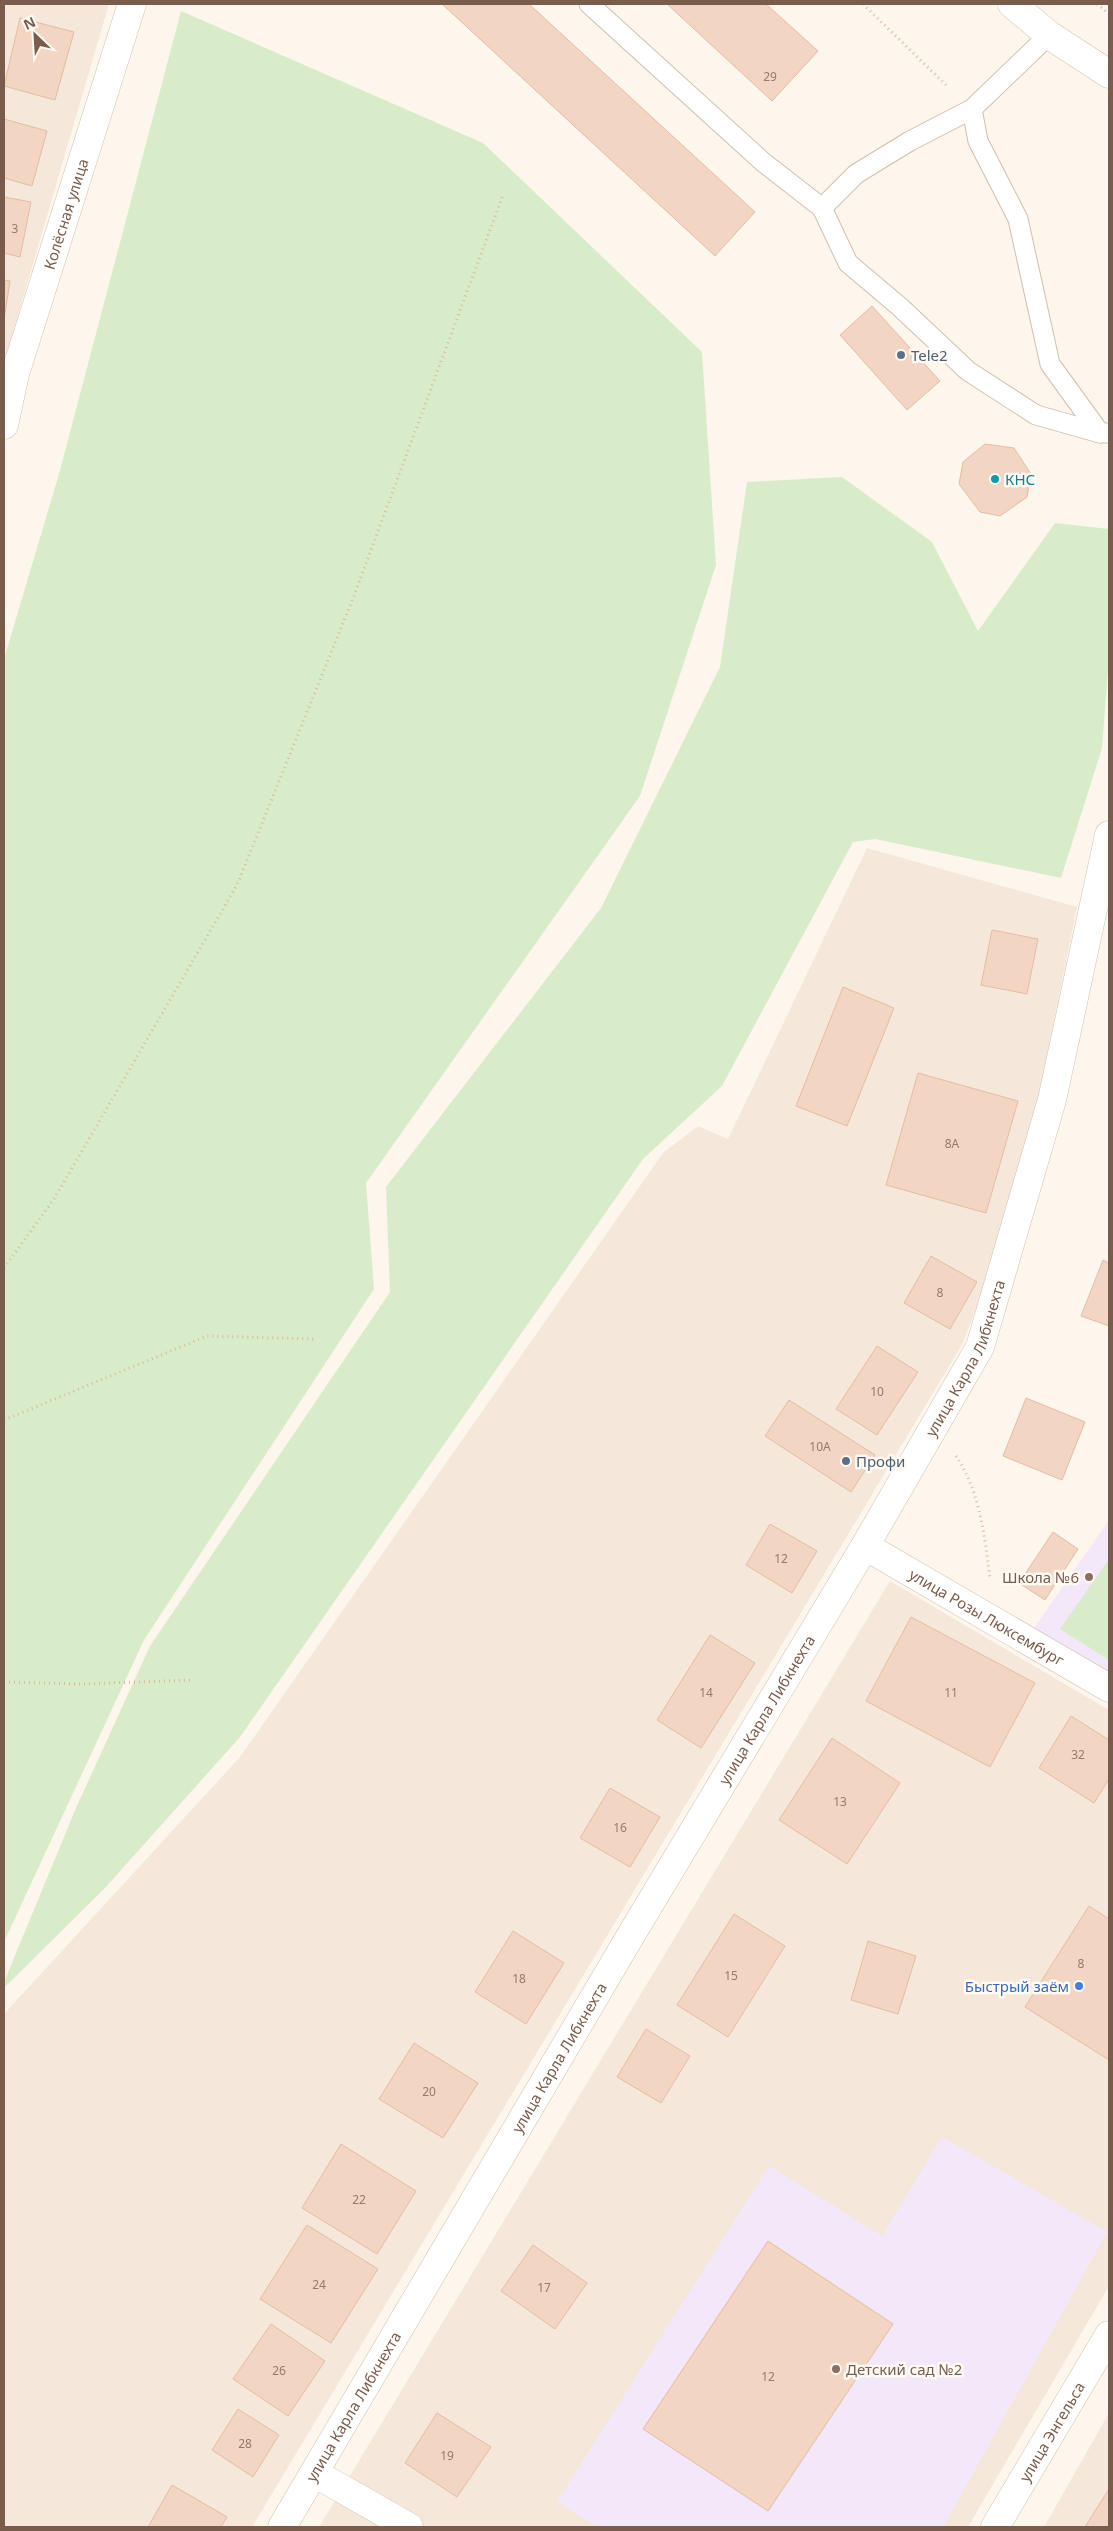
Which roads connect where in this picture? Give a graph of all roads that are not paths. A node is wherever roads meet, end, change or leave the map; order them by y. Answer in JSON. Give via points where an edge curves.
{"nodes":[{"id":1,"x":132,"y":4,"type":"edge"},
{"id":2,"x":589,"y":4,"type":"edge"},
{"id":3,"x":1012,"y":4,"type":"edge"},
{"id":4,"x":1049,"y":36,"type":"junction"},
{"id":5,"x":1109,"y":74,"type":"edge"},
{"id":6,"x":972,"y":109,"type":"junction"},
{"id":7,"x":822,"y":208,"type":"junction"},
{"id":8,"x":9,"y":372,"type":"edge"},
{"id":9,"x":4,"y":425,"type":"edge"},
{"id":10,"x":1104,"y":433,"type":"edge"},
{"id":11,"x":1109,"y":835,"type":"edge"},
{"id":12,"x":865,"y":1546,"type":"junction"},
{"id":13,"x":1109,"y":1688,"type":"edge"},
{"id":14,"x":1109,"y":2335,"type":"edge"},
{"id":15,"x":316,"y":2474,"type":"junction"},
{"id":16,"x":282,"y":2527,"type":"edge"},
{"id":17,"x":408,"y":2527,"type":"edge"},
{"id":18,"x":995,"y":2527,"type":"edge"}],
"edges":[{"from":1,"to":8,"type":"street","name":"Колёсная улица"},
{"from":2,"to":7,"type":"lane","via":[[763,162]]},
{"from":3,"to":4,"type":"street"},
{"from":4,"to":5,"type":"street"},
{"from":4,"to":6,"type":"lane"},
{"from":6,"to":7,"type":"lane","via":[[856,174]]},
{"from":6,"to":10,"type":"lane","via":[[978,142],[1018,219],[1050,364]]},
{"from":7,"to":10,"type":"lane","via":[[848,263],[968,371],[1036,415]]},
{"from":8,"to":9,"type":"street","name":"Колёсная улица"},
{"from":11,"to":12,"type":"street","name":"улица Карла Либкнехта","via":[[1052,1100],[980,1347]]},
{"from":12,"to":13,"type":"street","name":"улица Розы Люксембург"},
{"from":12,"to":15,"type":"street","name":"улица Карла Либкнехта","via":[[631,1935]]},
{"from":14,"to":18,"type":"street","name":"улица Энгельса"},
{"from":15,"to":16,"type":"street","name":"улица Карла Либкнехта"},
{"from":15,"to":17,"type":"street"}]}
